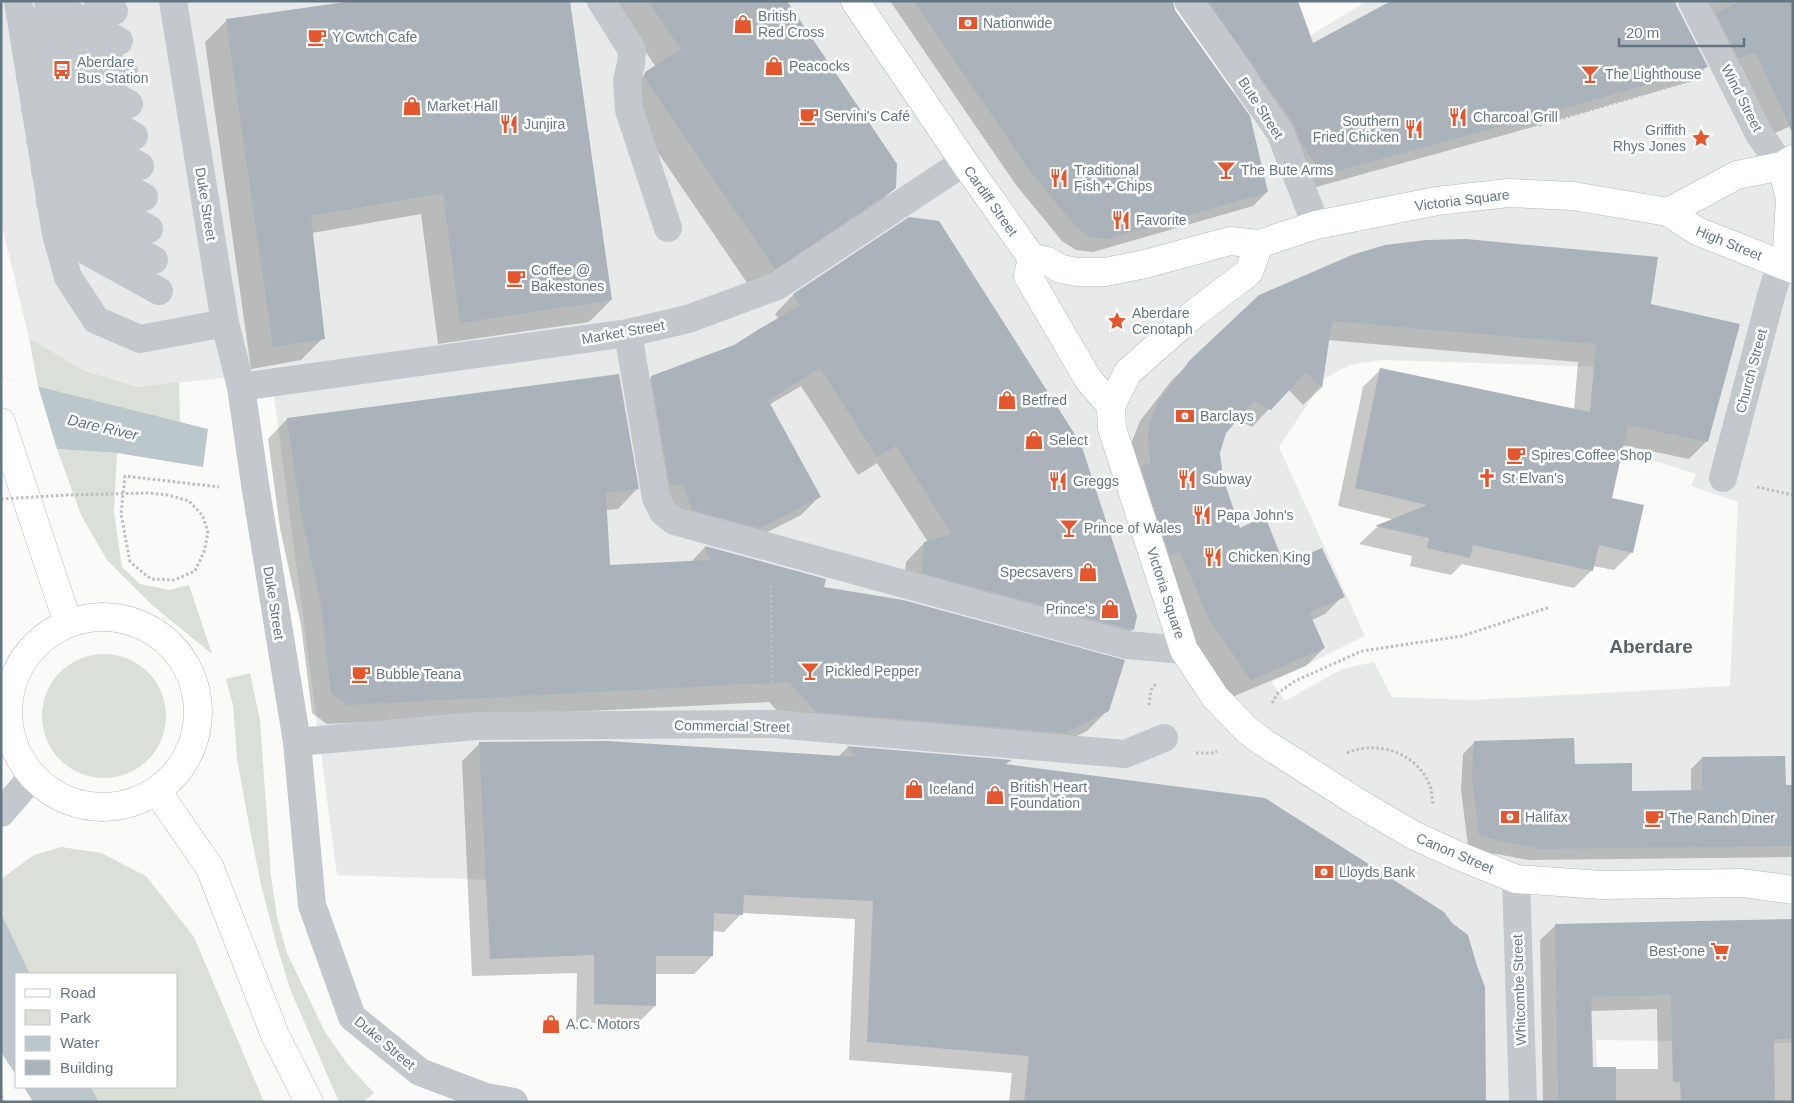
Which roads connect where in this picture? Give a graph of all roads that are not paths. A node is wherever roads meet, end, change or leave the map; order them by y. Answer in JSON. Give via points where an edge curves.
{"nodes":[{"id":1,"x":48,"y":1,"type":"edge"},
{"id":2,"x":173,"y":1,"type":"edge"},
{"id":3,"x":601,"y":1,"type":"edge"},
{"id":4,"x":854,"y":1,"type":"edge"},
{"id":5,"x":1188,"y":1,"type":"edge"},
{"id":6,"x":1692,"y":1,"type":"edge"},
{"id":7,"x":19,"y":8,"type":"edge"},
{"id":8,"x":119,"y":42,"type":"dead end"},
{"id":9,"x":25,"y":46,"type":"junction"},
{"id":10,"x":124,"y":72,"type":"dead end"},
{"id":11,"x":30,"y":77,"type":"junction"},
{"id":12,"x":129,"y":104,"type":"dead end"},
{"id":13,"x":36,"y":108,"type":"junction"},
{"id":14,"x":134,"y":136,"type":"dead end"},
{"id":15,"x":40,"y":140,"type":"junction"},
{"id":16,"x":964,"y":162,"type":"junction"},
{"id":17,"x":1787,"y":163,"type":"edge"},
{"id":18,"x":140,"y":166,"type":"dead end"},
{"id":19,"x":45,"y":170,"type":"junction"},
{"id":20,"x":144,"y":197,"type":"dead end"},
{"id":21,"x":50,"y":202,"type":"junction"},
{"id":22,"x":1668,"y":212,"type":"junction"},
{"id":23,"x":1316,"y":225,"type":"junction"},
{"id":24,"x":668,"y":228,"type":"dead end"},
{"id":25,"x":149,"y":229,"type":"dead end"},
{"id":26,"x":56,"y":234,"type":"junction"},
{"id":27,"x":1259,"y":244,"type":"junction"},
{"id":28,"x":1032,"y":258,"type":"junction"},
{"id":29,"x":154,"y":260,"type":"dead end"},
{"id":30,"x":1787,"y":266,"type":"edge"},
{"id":31,"x":159,"y":291,"type":"dead end"},
{"id":32,"x":225,"y":323,"type":"junction"},
{"id":33,"x":628,"y":333,"type":"junction"},
{"id":34,"x":241,"y":387,"type":"junction"},
{"id":35,"x":1110,"y":406,"type":"junction"},
{"id":36,"x":1,"y":422,"type":"edge"},
{"id":37,"x":1723,"y":478,"type":"dead end"},
{"id":38,"x":68,"y":623,"type":"junction"},
{"id":39,"x":1184,"y":650,"type":"junction"},
{"id":40,"x":5,"y":700,"type":"edge"},
{"id":41,"x":1164,"y":738,"type":"dead end"},
{"id":42,"x":297,"y":742,"type":"junction"},
{"id":43,"x":33,"y":776,"type":"junction"},
{"id":44,"x":157,"y":791,"type":"junction"},
{"id":45,"x":1,"y":813,"type":"edge"},
{"id":46,"x":1516,"y":879,"type":"junction"},
{"id":47,"x":1793,"y":890,"type":"edge"},
{"id":48,"x":309,"y":1102,"type":"edge"},
{"id":49,"x":514,"y":1102,"type":"edge"},
{"id":50,"x":1523,"y":1102,"type":"edge"}],
"edges":[{"from":1,"to":8,"type":"street"},
{"from":2,"to":32,"type":"street","name":"Duke Street"},
{"from":3,"to":24,"type":"street","via":[[632,50],[627,81],[629,110]]},
{"from":4,"to":16,"type":"main road","name":"Cardiff Street"},
{"from":5,"to":23,"type":"street","name":"Bute Street","via":[[1280,132]]},
{"from":6,"to":17,"type":"street","name":"Wind Street","via":[[1759,134]]},
{"from":7,"to":9,"type":"street"},
{"from":7,"to":10,"type":"street"},
{"from":9,"to":11,"type":"street"},
{"from":9,"to":12,"type":"street"},
{"from":11,"to":13,"type":"street"},
{"from":11,"to":14,"type":"street"},
{"from":13,"to":15,"type":"street"},
{"from":13,"to":18,"type":"street"},
{"from":15,"to":19,"type":"street"},
{"from":15,"to":20,"type":"street"},
{"from":16,"to":28,"type":"main road","name":"Cardiff Street"},
{"from":16,"to":33,"type":"street","name":"Market Street","via":[[777,286],[688,318]]},
{"from":17,"to":22,"type":"main road","via":[[1737,174]]},
{"from":17,"to":30,"type":"main road","via":[[1790,199]]},
{"from":19,"to":21,"type":"street"},
{"from":19,"to":25,"type":"street"},
{"from":21,"to":26,"type":"street"},
{"from":21,"to":29,"type":"street"},
{"from":22,"to":23,"type":"main road","name":"Victoria Square","via":[[1573,196],[1508,193],[1437,201]]},
{"from":22,"to":30,"type":"main road","name":"High Street","via":[[1697,231]]},
{"from":23,"to":27,"type":"main road","name":"Victoria Square"},
{"from":26,"to":31,"type":"street"},
{"from":26,"to":32,"type":"street","via":[[68,277],[96,320],[140,339]]},
{"from":27,"to":28,"type":"main road","name":"Victoria Square","via":[[1230,241],[1105,272],[1061,269],[1047,261]]},
{"from":27,"to":35,"type":"main road","via":[[1249,272],[1195,313],[1128,372]]},
{"from":28,"to":35,"type":"main road","via":[[1028,276],[1088,379]]},
{"from":30,"to":37,"type":"street","name":"Church Street","via":[[1771,296]]},
{"from":32,"to":34,"type":"street","name":"Duke Street"},
{"from":33,"to":34,"type":"street","name":"Market Street"},
{"from":33,"to":39,"type":"street","via":[[656,498],[663,512],[674,521],[1127,645]]},
{"from":34,"to":42,"type":"street","name":"Duke Street"},
{"from":35,"to":39,"type":"main road","name":"Victoria Square","via":[[1112,428]]},
{"from":36,"to":38,"type":"main road"},
{"from":38,"to":40,"type":"main road","via":[[27,653]]},
{"from":38,"to":44,"type":"main road","via":[[98,617],[128,620],[156,633],[179,654],[190,674],[198,711],[193,742],[179,769]]},
{"from":39,"to":46,"type":"main road","name":"Canon Street","via":[[1215,698],[1263,742],[1413,835]]},
{"from":40,"to":43,"type":"main road","via":[[8,728],[17,754]]},
{"from":41,"to":42,"type":"street","name":"Commercial Street","via":[[1125,754],[773,724],[476,726]]},
{"from":42,"to":49,"type":"street","name":"Duke Street","via":[[312,904],[352,1017],[420,1072],[486,1097]]},
{"from":43,"to":44,"type":"main road","via":[[54,794],[79,804],[106,807],[133,802]]},
{"from":43,"to":45,"type":"street"},
{"from":44,"to":48,"type":"main road","via":[[210,868],[275,1035]]},
{"from":46,"to":47,"type":"main road","name":"Canon Street","via":[[1602,885],[1742,882]]},
{"from":46,"to":50,"type":"street","name":"Whitcombe Street"}]}
